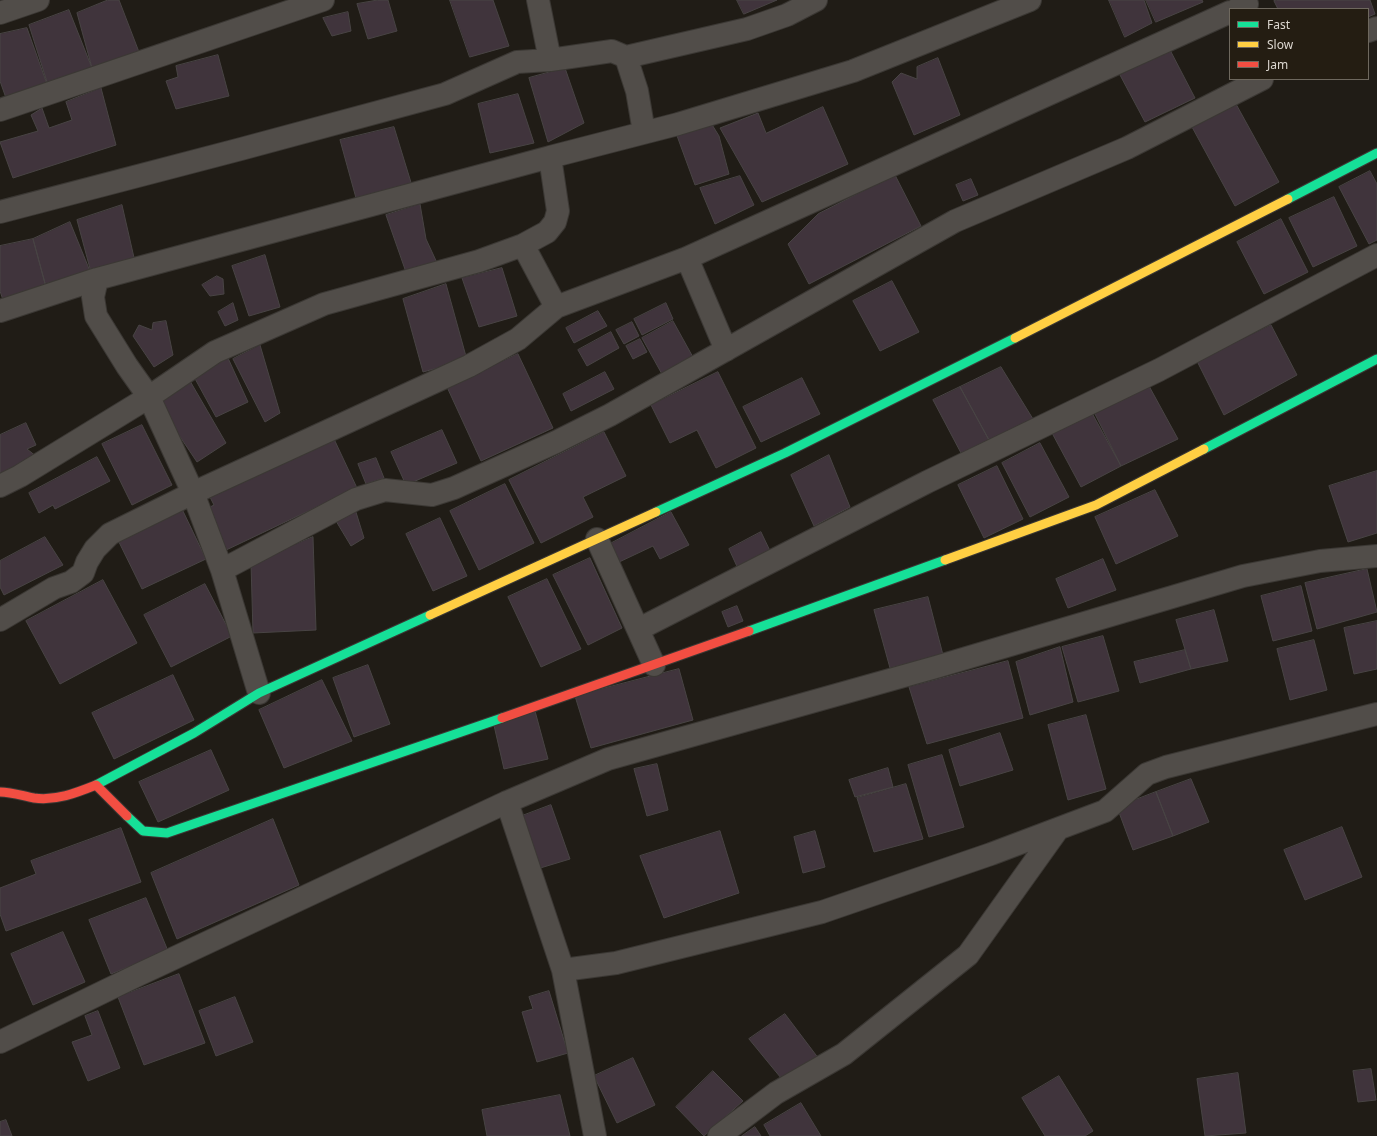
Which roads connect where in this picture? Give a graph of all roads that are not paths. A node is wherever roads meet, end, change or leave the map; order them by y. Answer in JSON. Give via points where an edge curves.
{"nodes":[{"id":1,"x":38,"y":0,"type":"edge"},
{"id":2,"x":323,"y":0,"type":"edge"},
{"id":3,"x":538,"y":0,"type":"edge"},
{"id":4,"x":816,"y":0,"type":"edge"},
{"id":5,"x":1030,"y":0,"type":"edge"},
{"id":6,"x":1229,"y":12,"type":"edge"},
{"id":7,"x":0,"y":13,"type":"edge"},
{"id":8,"x":626,"y":56,"type":"junction"},
{"id":9,"x":550,"y":60,"type":"junction"},
{"id":10,"x":1260,"y":80,"type":"edge"},
{"id":11,"x":0,"y":110,"type":"edge"},
{"id":12,"x":644,"y":132,"type":"junction"},
{"id":13,"x":1377,"y":154,"type":"edge"},
{"id":14,"x":550,"y":157,"type":"junction"},
{"id":15,"x":0,"y":212,"type":"edge"},
{"id":16,"x":523,"y":245,"type":"junction"},
{"id":17,"x":1377,"y":255,"type":"edge"},
{"id":18,"x":687,"y":258,"type":"junction"},
{"id":19,"x":98,"y":279,"type":"junction"},
{"id":20,"x":556,"y":307,"type":"junction"},
{"id":21,"x":0,"y":311,"type":"edge"},
{"id":22,"x":726,"y":350,"type":"junction"},
{"id":23,"x":1377,"y":359,"type":"edge"},
{"id":24,"x":149,"y":397,"type":"junction"},
{"id":25,"x":0,"y":486,"type":"edge"},
{"id":26,"x":193,"y":493,"type":"junction"},
{"id":27,"x":597,"y":539,"type":"junction"},
{"id":28,"x":1377,"y":556,"type":"edge"},
{"id":29,"x":222,"y":570,"type":"junction"},
{"id":30,"x":0,"y":620,"type":"edge"},
{"id":31,"x":639,"y":629,"type":"junction"},
{"id":32,"x":654,"y":665,"type":"junction"},
{"id":33,"x":259,"y":693,"type":"junction"},
{"id":34,"x":1377,"y":714,"type":"edge"},
{"id":35,"x":96,"y":785,"type":"junction"},
{"id":36,"x":0,"y":792,"type":"edge"},
{"id":37,"x":507,"y":802,"type":"junction"},
{"id":38,"x":1058,"y":829,"type":"junction"},
{"id":39,"x":562,"y":970,"type":"junction"},
{"id":40,"x":0,"y":1042,"type":"edge"},
{"id":41,"x":595,"y":1136,"type":"edge"},
{"id":42,"x":719,"y":1136,"type":"edge"}],
"edges":[{"from":1,"to":7,"type":"street"},
{"from":2,"to":11,"type":"street"},
{"from":3,"to":9,"type":"street"},
{"from":4,"to":8,"type":"street","via":[[787,15],[747,29]]},
{"from":5,"to":12,"type":"street","via":[[853,71]]},
{"from":6,"to":18,"type":"street"},
{"from":8,"to":9,"type":"street","via":[[612,51]]},
{"from":8,"to":12,"type":"street","via":[[637,91]]},
{"from":9,"to":15,"type":"street","via":[[517,62],[445,94]]},
{"from":10,"to":22,"type":"street","via":[[1127,148],[955,221]]},
{"from":12,"to":14,"type":"street"},
{"from":13,"to":27,"type":"street","via":[[785,453]]},
{"from":14,"to":16,"type":"street","via":[[558,211],[555,222],[547,232]]},
{"from":14,"to":19,"type":"street"},
{"from":16,"to":20,"type":"street"},
{"from":16,"to":24,"type":"street","via":[[473,262],[324,304],[215,352]]},
{"from":17,"to":31,"type":"street","via":[[1159,370],[927,482]]},
{"from":18,"to":20,"type":"street"},
{"from":18,"to":22,"type":"street"},
{"from":19,"to":21,"type":"street"},
{"from":19,"to":24,"type":"street","via":[[93,297],[96,316]]},
{"from":20,"to":26,"type":"street","via":[[518,339],[469,366]]},
{"from":22,"to":29,"type":"street","via":[[610,415],[454,488],[432,494],[385,490],[356,499]]},
{"from":23,"to":32,"type":"street","via":[[1096,505]]},
{"from":24,"to":25,"type":"street"},
{"from":24,"to":26,"type":"street"},
{"from":26,"to":29,"type":"street"},
{"from":26,"to":30,"type":"street","via":[[110,534],[95,550],[82,573],[71,582],[54,588]]},
{"from":27,"to":31,"type":"street"},
{"from":27,"to":33,"type":"street"},
{"from":28,"to":37,"type":"street","via":[[1320,561],[1242,576],[936,667],[608,759]]},
{"from":29,"to":33,"type":"street"},
{"from":31,"to":32,"type":"street"},
{"from":32,"to":35,"type":"street","via":[[167,833],[143,831]]},
{"from":33,"to":35,"type":"street","via":[[194,733]]},
{"from":34,"to":38,"type":"street","via":[[1166,767],[1147,774],[1105,810]]},
{"from":35,"to":36,"type":"street","via":[[67,797],[37,798],[11,791]]},
{"from":37,"to":39,"type":"street"},
{"from":37,"to":40,"type":"street"},
{"from":38,"to":39,"type":"street","via":[[822,912],[616,963]]},
{"from":38,"to":42,"type":"street","via":[[968,955],[844,1054],[776,1093]]},
{"from":39,"to":41,"type":"street"}]}
